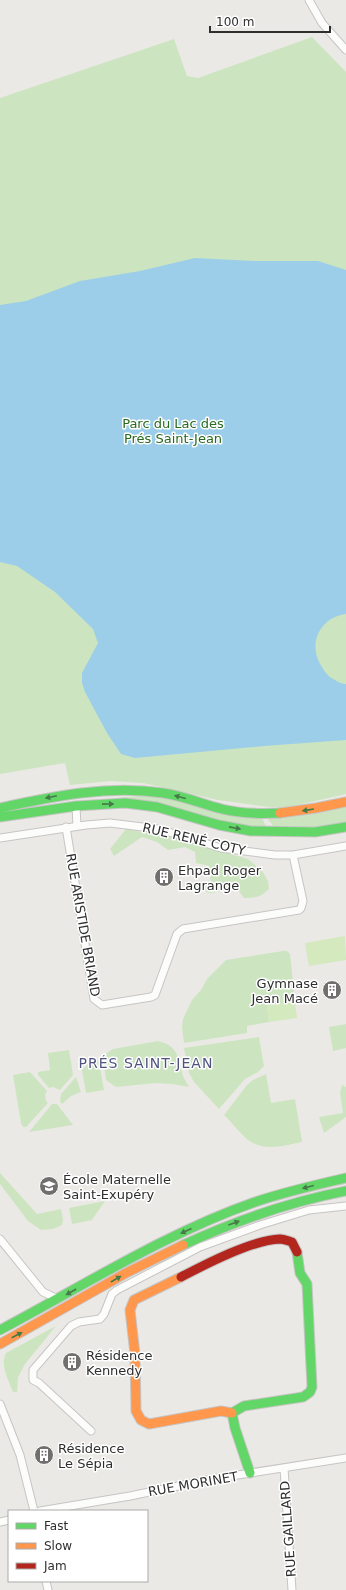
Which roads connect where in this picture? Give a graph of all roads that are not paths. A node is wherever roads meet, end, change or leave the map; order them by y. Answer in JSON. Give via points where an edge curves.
{"nodes":[{"id":1,"x":309,"y":0,"type":"edge"},
{"id":2,"x":346,"y":50,"type":"edge"},
{"id":3,"x":346,"y":802,"type":"edge"},
{"id":4,"x":76,"y":806,"type":"junction"},
{"id":5,"x":0,"y":808,"type":"edge"},
{"id":6,"x":0,"y":817,"type":"edge"},
{"id":7,"x":77,"y":826,"type":"junction"},
{"id":8,"x":66,"y":827,"type":"junction"},
{"id":9,"x":346,"y":827,"type":"edge"},
{"id":10,"x":0,"y":838,"type":"edge"},
{"id":11,"x":346,"y":846,"type":"edge"},
{"id":12,"x":293,"y":854,"type":"junction"},
{"id":13,"x":346,"y":1178,"type":"edge"},
{"id":14,"x":346,"y":1191,"type":"edge"},
{"id":15,"x":346,"y":1206,"type":"edge"},
{"id":16,"x":0,"y":1239,"type":"edge"},
{"id":17,"x":58,"y":1299,"type":"junction"},
{"id":18,"x":0,"y":1330,"type":"edge"},
{"id":19,"x":0,"y":1344,"type":"edge"},
{"id":20,"x":0,"y":1404,"type":"edge"},
{"id":21,"x":232,"y":1413,"type":"junction"},
{"id":22,"x":91,"y":1431,"type":"dead end"},
{"id":23,"x":346,"y":1458,"type":"edge"},
{"id":24,"x":284,"y":1468,"type":"junction"},
{"id":25,"x":250,"y":1473,"type":"junction"},
{"id":26,"x":34,"y":1510,"type":"edge"},
{"id":27,"x":46,"y":1510,"type":"edge"},
{"id":28,"x":292,"y":1590,"type":"edge"}],
"edges":[{"from":1,"to":2,"type":"street","via":[[322,24]]},
{"from":3,"to":5,"type":"main road","one_way":true,"via":[[280,814],[224,809],[155,791],[116,790],[57,796]]},
{"from":4,"to":6,"type":"main road"},
{"from":4,"to":7,"type":"street"},
{"from":4,"to":9,"type":"main road","one_way":true,"via":[[125,803],[158,807],[219,825],[251,831],[315,832]]},
{"from":7,"to":8,"type":"street","name":"RUE RENÉ COTY"},
{"from":7,"to":12,"type":"street","name":"RUE RENÉ COTY","via":[[110,823],[138,826],[160,829],[221,848],[275,855]]},
{"from":8,"to":10,"type":"street","name":"RUE RENÉ COTY"},
{"from":8,"to":12,"type":"street","name":"RUE ARISTIDE BRIAND","via":[[94,999],[102,1005],[155,995],[177,934],[183,929],[299,910],[303,901]]},
{"from":11,"to":12,"type":"street","name":"RUE RENÉ COTY"},
{"from":13,"to":17,"type":"main road","one_way":true,"via":[[272,1197],[201,1224],[97,1276]]},
{"from":19,"to":14,"type":"main road","one_way":true,"via":[[120,1277],[203,1235],[276,1209]]},
{"from":15,"to":22,"type":"street","via":[[309,1210],[200,1247],[117,1290],[112,1294],[100,1319],[79,1322],[71,1326],[33,1370],[33,1380]]},
{"from":16,"to":17,"type":"street","via":[[43,1292]]},
{"from":17,"to":18,"type":"main road"},
{"from":20,"to":26,"type":"street","via":[[20,1455]]},
{"from":21,"to":21,"type":"main road","via":[[221,1411],[149,1424],[138,1417],[131,1305],[134,1300],[229,1253],[278,1239],[287,1239],[293,1242],[300,1276],[307,1284],[312,1387],[303,1397],[244,1406]]},
{"from":21,"to":25,"type":"main road"},
{"from":23,"to":24,"type":"street","name":"RUE MORINET"},
{"from":24,"to":25,"type":"street","name":"RUE MORINET"},
{"from":24,"to":28,"type":"street","name":"RUE GAILLARD"},
{"from":25,"to":27,"type":"street","name":"RUE MORINET"}]}
